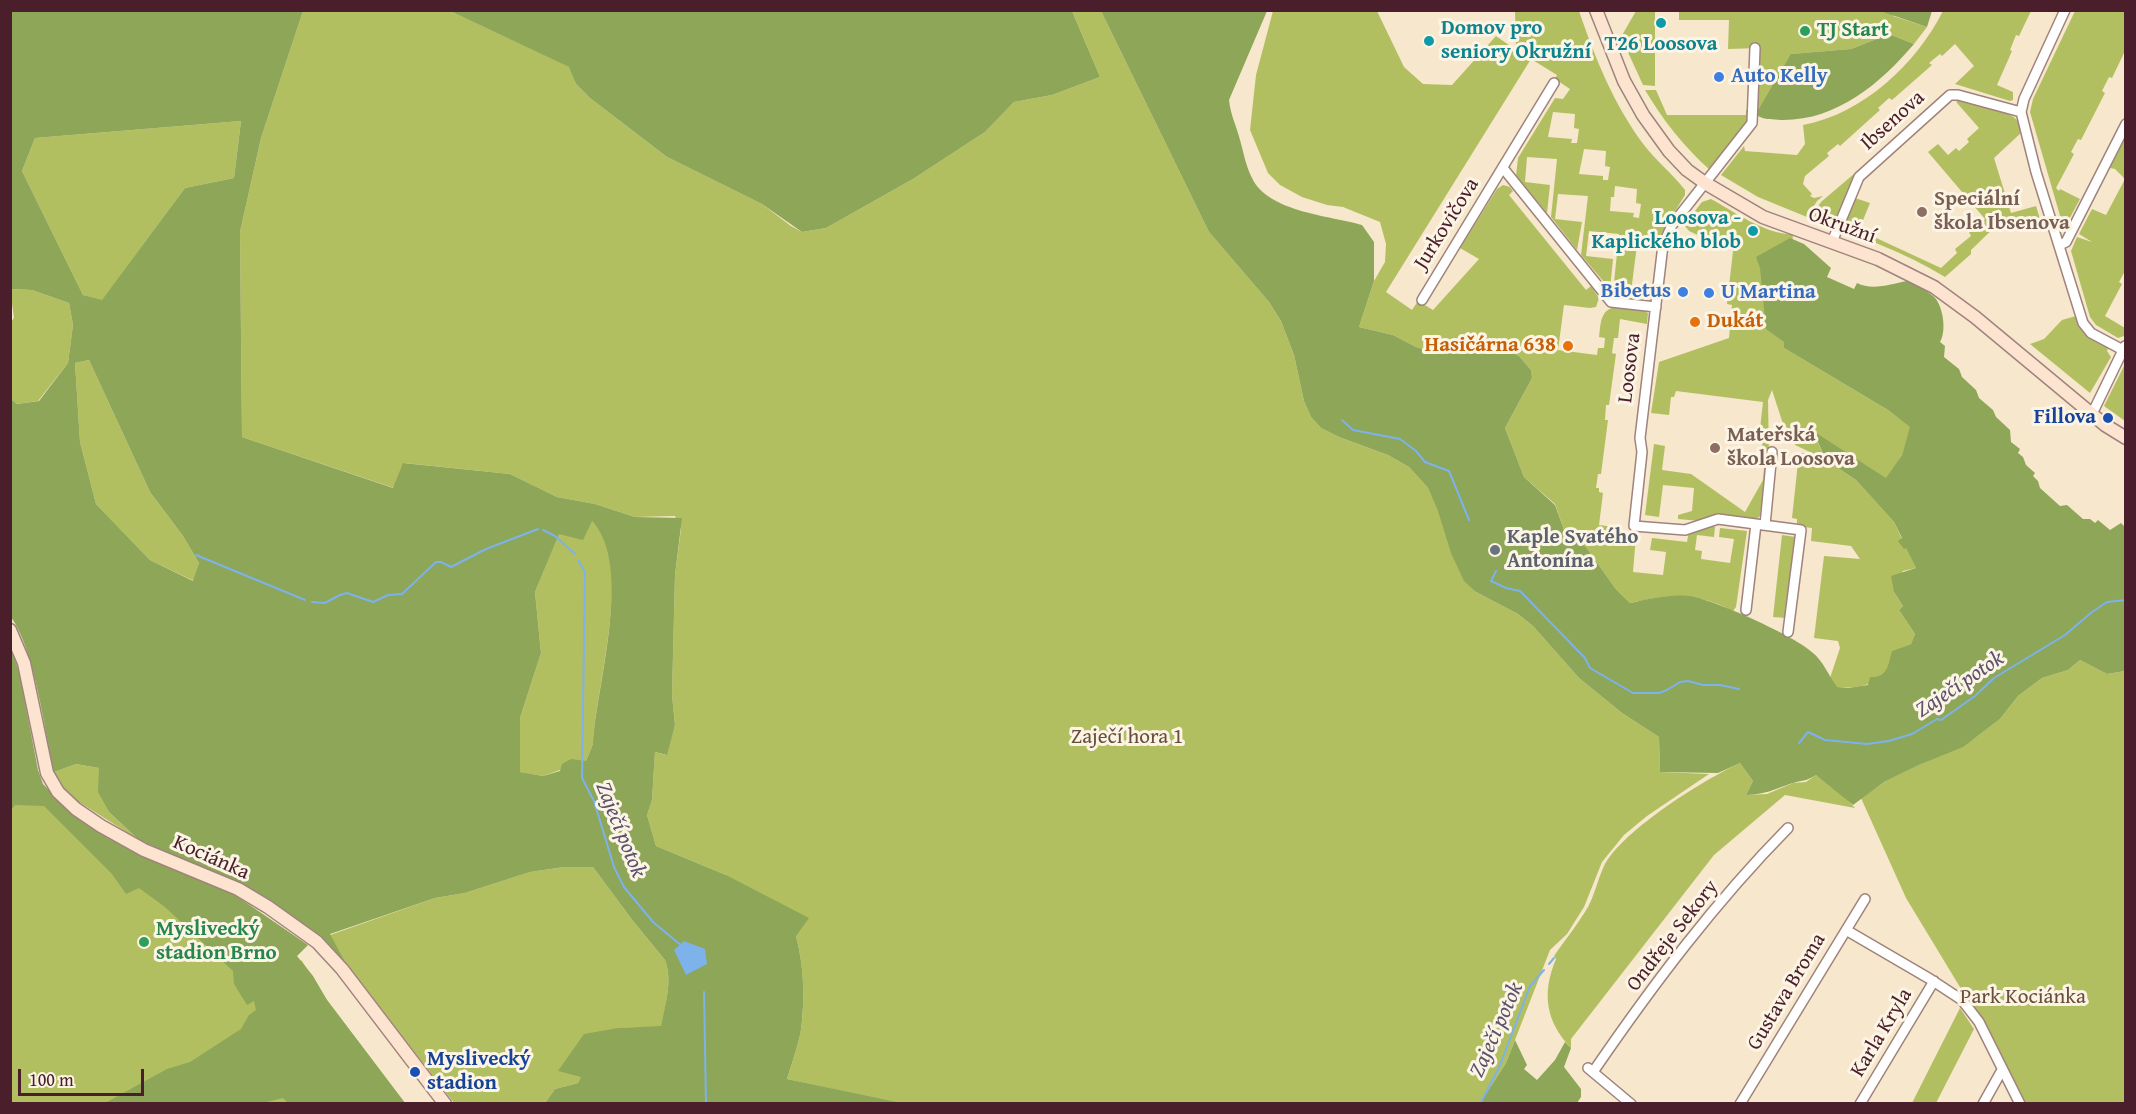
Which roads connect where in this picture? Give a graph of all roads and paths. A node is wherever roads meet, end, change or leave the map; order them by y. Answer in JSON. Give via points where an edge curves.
{"nodes":[{"id":1,"x":1596,"y":10,"type":"edge"},
{"id":2,"x":2065,"y":10,"type":"edge"},
{"id":3,"x":1755,"y":48,"type":"dead end"},
{"id":4,"x":1554,"y":83,"type":"dead end"},
{"id":5,"x":2021,"y":112,"type":"junction"},
{"id":6,"x":2126,"y":124,"type":"edge"},
{"id":7,"x":1503,"y":168,"type":"junction"},
{"id":8,"x":1705,"y":183,"type":"junction"},
{"id":9,"x":1832,"y":242,"type":"junction"},
{"id":10,"x":2060,"y":245,"type":"junction"},
{"id":11,"x":1422,"y":300,"type":"dead end"},
{"id":12,"x":1656,"y":307,"type":"junction"},
{"id":13,"x":2124,"y":348,"type":"edge"},
{"id":14,"x":2092,"y":414,"type":"junction"},
{"id":15,"x":2126,"y":438,"type":"edge"},
{"id":16,"x":1772,"y":452,"type":"dead end"},
{"id":17,"x":1760,"y":525,"type":"junction"},
{"id":18,"x":1746,"y":610,"type":"dead end"},
{"id":19,"x":10,"y":630,"type":"edge"},
{"id":20,"x":1788,"y":632,"type":"dead end"},
{"id":21,"x":1788,"y":828,"type":"dead end"},
{"id":22,"x":1865,"y":898,"type":"dead end"},
{"id":23,"x":1846,"y":930,"type":"junction"},
{"id":24,"x":1934,"y":981,"type":"junction"},
{"id":25,"x":2002,"y":1070,"type":"junction"},
{"id":26,"x":445,"y":1104,"type":"edge"},
{"id":27,"x":1631,"y":1104,"type":"edge"},
{"id":28,"x":1740,"y":1104,"type":"edge"},
{"id":29,"x":1860,"y":1104,"type":"edge"},
{"id":30,"x":1983,"y":1104,"type":"edge"},
{"id":31,"x":2020,"y":1104,"type":"edge"}],
"edges":[{"from":1,"to":8,"type":"street","name":"Okružní","via":[[1624,81],[1651,129],[1687,170]]},
{"from":2,"to":5,"type":"street"},
{"from":3,"to":8,"type":"street","name":"Loosova","via":[[1752,123]]},
{"from":4,"to":7,"type":"street","name":"Jurkovičova"},
{"from":5,"to":9,"type":"street","name":"Ibsenova","via":[[1950,95],[1858,177]]},
{"from":5,"to":10,"type":"street"},
{"from":6,"to":10,"type":"street","via":[[2066,242]]},
{"from":7,"to":11,"type":"street","name":"Jurkovičova"},
{"from":7,"to":12,"type":"street","name":"Jurkovičova","via":[[1611,302]]},
{"from":8,"to":9,"type":"street","name":"Okružní","via":[[1763,217]]},
{"from":8,"to":12,"type":"street","name":"Loosova","via":[[1672,225],[1663,245]]},
{"from":9,"to":14,"type":"street","name":"Okružní","via":[[1878,259],[1934,287]]},
{"from":10,"to":13,"type":"street","via":[[2083,323],[2091,333]]},
{"from":12,"to":17,"type":"street","name":"Loosova","via":[[1634,526],[1685,530],[1718,519]]},
{"from":13,"to":14,"type":"street"},
{"from":14,"to":15,"type":"street","name":"Okružní"},
{"from":16,"to":17,"type":"street"},
{"from":17,"to":18,"type":"street"},
{"from":17,"to":20,"type":"street","name":"Loosova","via":[[1801,530]]},
{"from":19,"to":26,"type":"street","name":"Kociánka","via":[[24,663],[47,773],[58,792],[101,826],[144,850],[237,889],[317,942]]},
{"from":21,"to":27,"type":"street","name":"Ondřeje Sekory","via":[[1680,951],[1591,1070]]},
{"from":22,"to":23,"type":"street","name":"Gustava Broma"},
{"from":23,"to":24,"type":"street"},
{"from":23,"to":28,"type":"street","name":"Gustava Broma"},
{"from":24,"to":25,"type":"street","via":[[1962,1000],[1979,1022]]},
{"from":24,"to":29,"type":"street","name":"Karla Kryla"},
{"from":25,"to":30,"type":"street"},
{"from":25,"to":31,"type":"street"}]}
